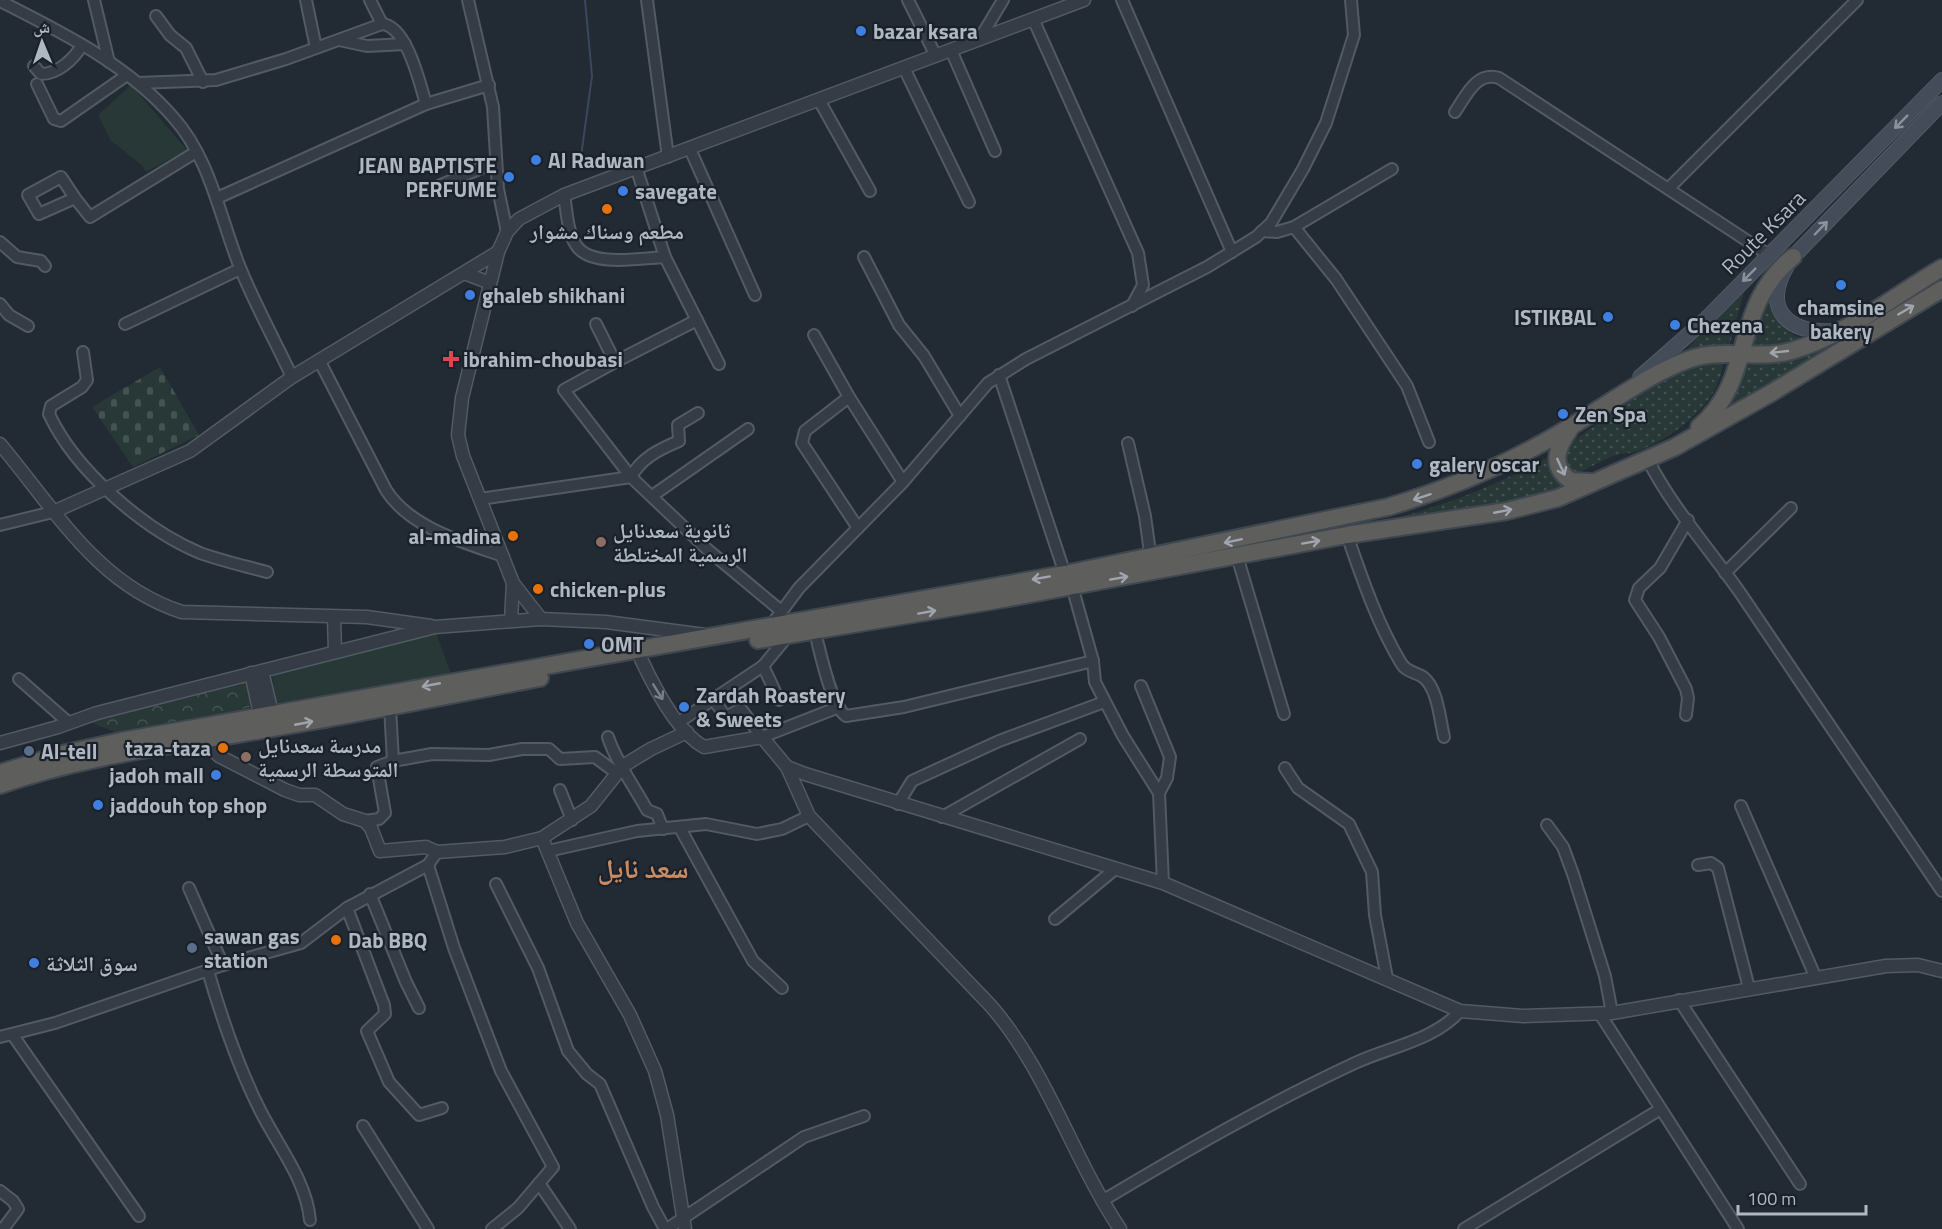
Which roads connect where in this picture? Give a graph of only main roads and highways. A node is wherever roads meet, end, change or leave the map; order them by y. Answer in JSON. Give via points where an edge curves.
{"nodes":[{"id":1,"x":1942,"y":80,"type":"edge"},
{"id":2,"x":1942,"y":103,"type":"edge"},
{"id":3,"x":1793,"y":257,"type":"junction"},
{"id":4,"x":1942,"y":268,"type":"edge"},
{"id":5,"x":1942,"y":289,"type":"edge"},
{"id":6,"x":1837,"y":331,"type":"junction"},
{"id":7,"x":1741,"y":352,"type":"junction"},
{"id":8,"x":1605,"y":404,"type":"junction"},
{"id":9,"x":1572,"y":426,"type":"junction"},
{"id":10,"x":1675,"y":447,"type":"junction"},
{"id":11,"x":1600,"y":482,"type":"junction"},
{"id":12,"x":1152,"y":565,"type":"junction"},
{"id":13,"x":1069,"y":580,"type":"junction"},
{"id":14,"x":778,"y":634,"type":"junction"},
{"id":15,"x":268,"y":722,"type":"junction"},
{"id":16,"x":0,"y":773,"type":"edge"},
{"id":17,"x":0,"y":785,"type":"edge"}],
"edges":[{"from":1,"to":8,"type":"main road","name":"Route Ksara","one_way":true,"via":[[1686,338]]},
{"from":3,"to":2,"type":"main road","name":"Route Ksara","one_way":true},
{"from":3,"to":6,"type":"main road","name":"Route Ksara","via":[[1778,290],[1781,313],[1803,331]]},
{"from":3,"to":7,"type":"highway","via":[[1759,296]]},
{"from":4,"to":6,"type":"highway"},
{"from":10,"to":5,"type":"highway","one_way":true},
{"from":6,"to":7,"type":"highway","one_way":true,"via":[[1791,351]]},
{"from":7,"to":8,"type":"highway","via":[[1690,358]]},
{"from":7,"to":10,"type":"highway","via":[[1720,405]]},
{"from":8,"to":9,"type":"highway"},
{"from":9,"to":11,"type":"highway","one_way":true,"via":[[1559,446],[1558,466],[1571,480]]},
{"from":9,"to":12,"type":"highway","one_way":true,"via":[[1516,457],[1430,495]]},
{"from":10,"to":11,"type":"highway"},
{"from":12,"to":11,"type":"highway","one_way":true,"via":[[1237,556],[1508,511]]},
{"from":12,"to":13,"type":"highway"},
{"from":13,"to":14,"type":"highway","one_way":true},
{"from":14,"to":13,"type":"highway","one_way":true,"via":[[815,632]]},
{"from":15,"to":14,"type":"highway","one_way":true,"via":[[390,707]]},
{"from":14,"to":15,"type":"highway","one_way":true,"via":[[713,638]]},
{"from":15,"to":16,"type":"highway","via":[[90,747]]},
{"from":15,"to":17,"type":"highway","via":[[72,764]]}]}
